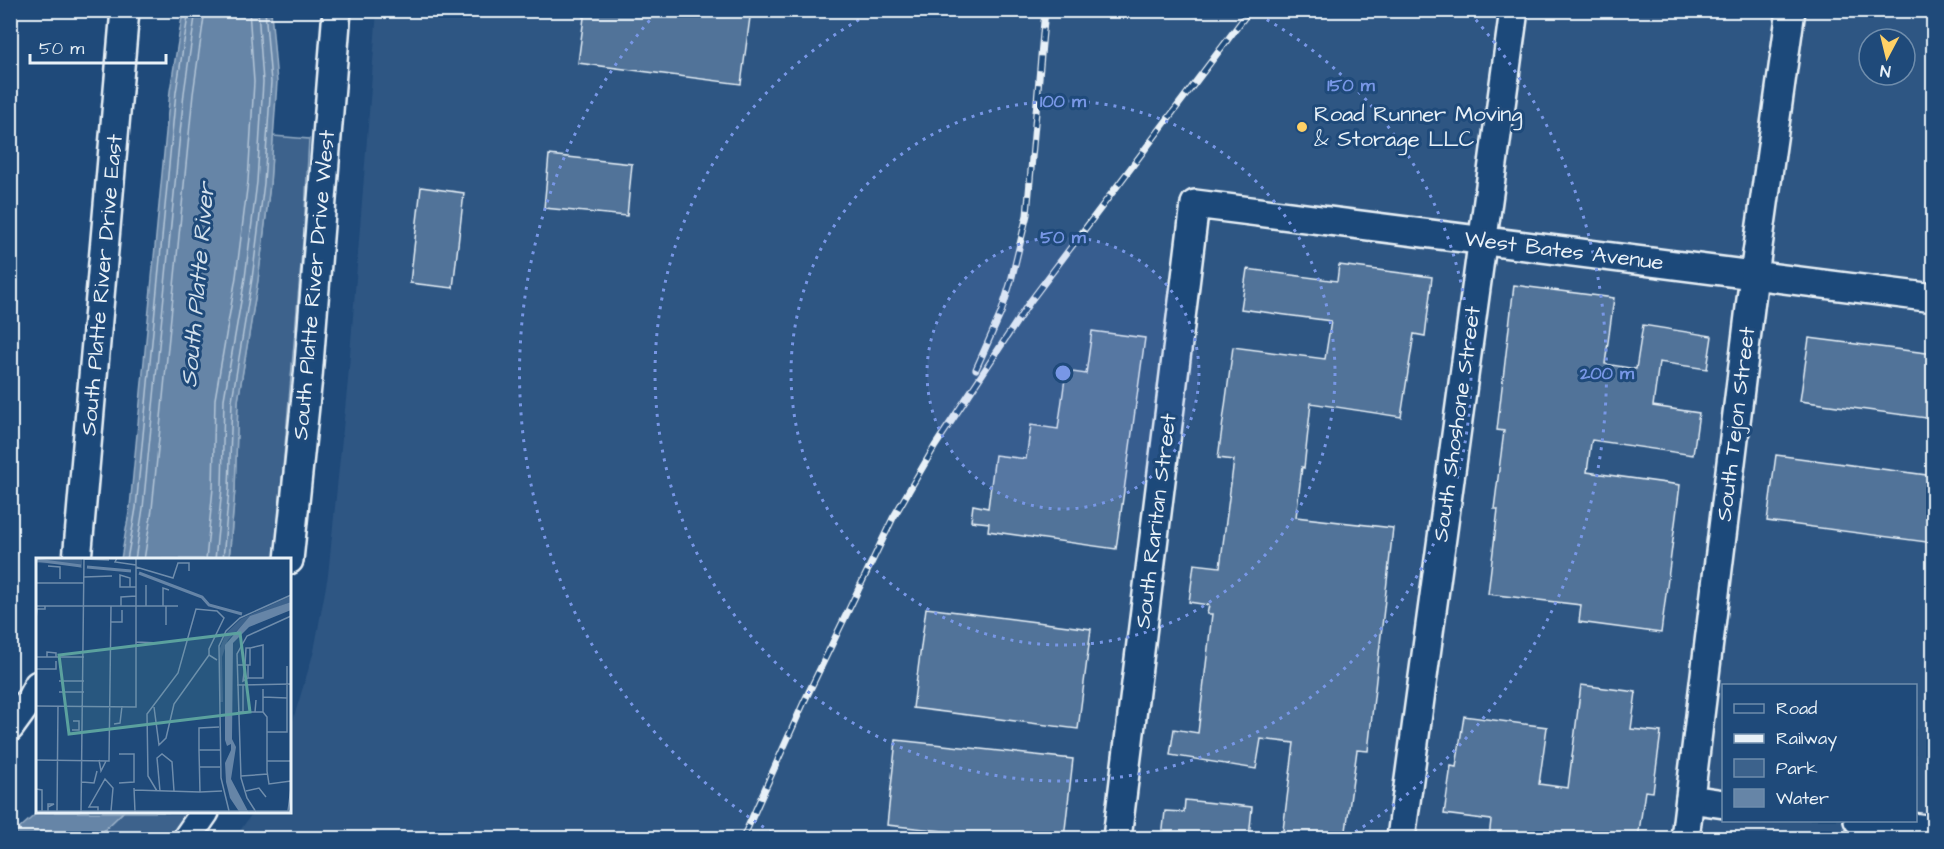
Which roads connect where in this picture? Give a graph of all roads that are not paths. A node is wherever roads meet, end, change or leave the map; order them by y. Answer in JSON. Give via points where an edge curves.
{"nodes":[{"id":1,"x":125,"y":10,"type":"edge"},
{"id":2,"x":337,"y":10,"type":"edge"},
{"id":3,"x":1514,"y":10,"type":"edge"},
{"id":4,"x":1791,"y":10,"type":"edge"},
{"id":5,"x":1195,"y":204,"type":"joint"},
{"id":6,"x":1482,"y":241,"type":"junction"},
{"id":7,"x":1754,"y":275,"type":"junction"},
{"id":8,"x":1934,"y":298,"type":"edge"},
{"id":9,"x":77,"y":558,"type":"edge"},
{"id":10,"x":289,"y":558,"type":"edge"},
{"id":11,"x":36,"y":689,"type":"edge"},
{"id":12,"x":10,"y":727,"type":"edge"},
{"id":13,"x":1690,"y":800,"type":"junction"},
{"id":14,"x":1722,"y":804,"type":"edge"},
{"id":15,"x":204,"y":813,"type":"edge"},
{"id":16,"x":1873,"y":822,"type":"edge"},
{"id":17,"x":1934,"y":830,"type":"edge"},
{"id":18,"x":187,"y":838,"type":"edge"},
{"id":19,"x":1118,"y":838,"type":"edge"},
{"id":20,"x":1401,"y":838,"type":"edge"},
{"id":21,"x":1685,"y":838,"type":"edge"}],
"edges":[{"from":1,"to":9,"type":"street","name":"South Platte River Drive East"},
{"from":2,"to":10,"type":"street","name":"South Platte River Drive West"},
{"from":3,"to":6,"type":"street","name":"South Shoshone Street"},
{"from":4,"to":7,"type":"street","name":"South Tejon Street"},
{"from":5,"to":6,"type":"street","name":"West Bates Avenue"},
{"from":5,"to":19,"type":"street","name":"South Raritan Street"},
{"from":6,"to":7,"type":"street","name":"West Bates Avenue"},
{"from":6,"to":20,"type":"street","name":"South Shoshone Street"},
{"from":7,"to":8,"type":"street","name":"West Bates Avenue"},
{"from":7,"to":13,"type":"street","name":"South Tejon Street"},
{"from":11,"to":12,"type":"street"},
{"from":13,"to":14,"type":"street"},
{"from":13,"to":21,"type":"street","name":"South Tejon Street"},
{"from":15,"to":18,"type":"street"},
{"from":16,"to":17,"type":"street"}]}
